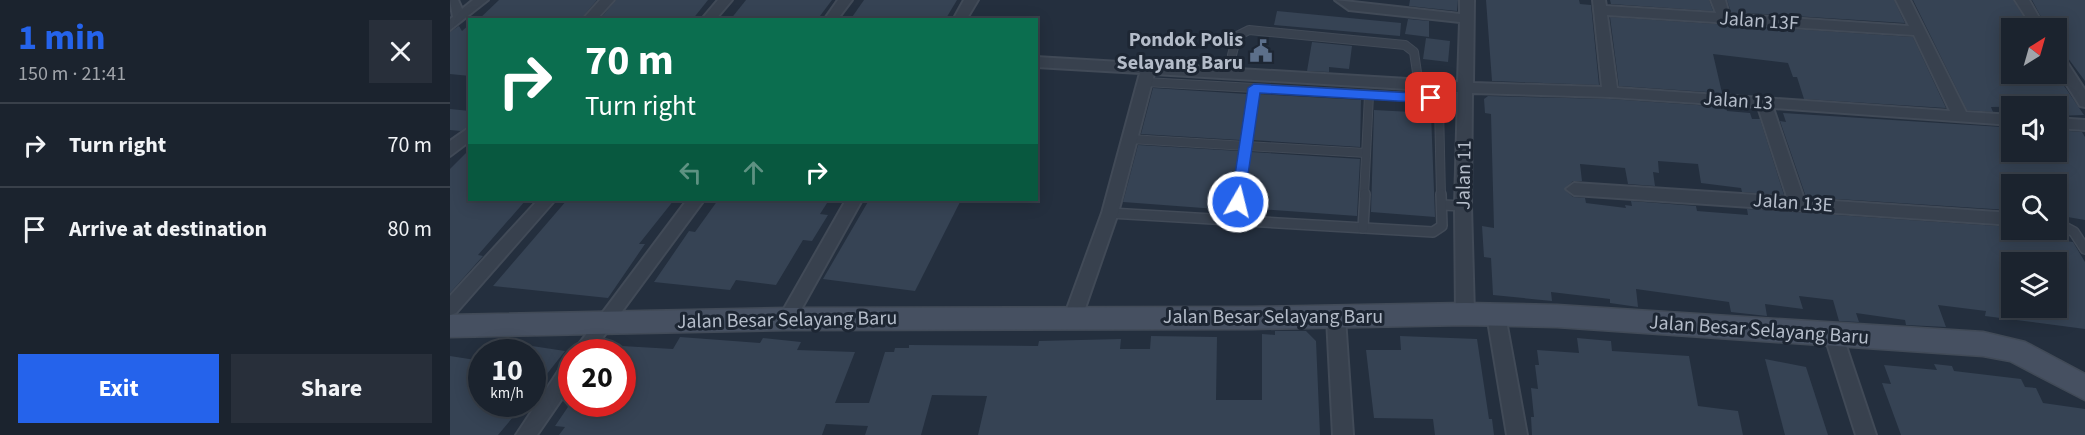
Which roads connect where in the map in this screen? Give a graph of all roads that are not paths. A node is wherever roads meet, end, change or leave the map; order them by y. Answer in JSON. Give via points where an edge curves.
{"nodes":[{"id":1,"x":451,"y":0,"type":"edge"},
{"id":2,"x":481,"y":0,"type":"edge"},
{"id":3,"x":607,"y":0,"type":"edge"},
{"id":4,"x":724,"y":0,"type":"edge"},
{"id":5,"x":845,"y":0,"type":"edge"},
{"id":6,"x":971,"y":0,"type":"edge"},
{"id":7,"x":1342,"y":0,"type":"edge"},
{"id":8,"x":1467,"y":0,"type":"edge"},
{"id":9,"x":1718,"y":0,"type":"edge"},
{"id":10,"x":1903,"y":0,"type":"edge"},
{"id":11,"x":2022,"y":0,"type":"edge"},
{"id":12,"x":1599,"y":5,"type":"edge"},
{"id":13,"x":590,"y":18,"type":"edge"},
{"id":14,"x":709,"y":18,"type":"edge"},
{"id":15,"x":832,"y":18,"type":"edge"},
{"id":16,"x":960,"y":18,"type":"edge"},
{"id":17,"x":1724,"y":18,"type":"junction"},
{"id":18,"x":2033,"y":18,"type":"edge"},
{"id":19,"x":1466,"y":19,"type":"junction"},
{"id":20,"x":455,"y":21,"type":"edge"},
{"id":21,"x":1917,"y":31,"type":"junction"},
{"id":22,"x":1233,"y":55,"type":"dead end"},
{"id":23,"x":1038,"y":62,"type":"edge"},
{"id":24,"x":2067,"y":73,"type":"edge"},
{"id":25,"x":1147,"y":75,"type":"junction"},
{"id":26,"x":1419,"y":86,"type":"junction"},
{"id":27,"x":1254,"y":88,"type":"junction"},
{"id":28,"x":1465,"y":88,"type":"junction"},
{"id":29,"x":1610,"y":92,"type":"junction"},
{"id":30,"x":1369,"y":95,"type":"junction"},
{"id":31,"x":2085,"y":102,"type":"edge"},
{"id":32,"x":1764,"y":103,"type":"junction"},
{"id":33,"x":1961,"y":117,"type":"junction"},
{"id":34,"x":2001,"y":119,"type":"edge"},
{"id":35,"x":2067,"y":124,"type":"edge"},
{"id":36,"x":2085,"y":125,"type":"edge"},
{"id":37,"x":468,"y":134,"type":"edge"},
{"id":38,"x":1130,"y":139,"type":"junction"},
{"id":39,"x":1246,"y":146,"type":"junction"},
{"id":40,"x":450,"y":150,"type":"edge"},
{"id":41,"x":1366,"y":153,"type":"junction"},
{"id":42,"x":1574,"y":189,"type":"dead end"},
{"id":43,"x":546,"y":201,"type":"edge"},
{"id":44,"x":695,"y":201,"type":"edge"},
{"id":45,"x":853,"y":201,"type":"edge"},
{"id":46,"x":1797,"y":203,"type":"junction"},
{"id":47,"x":1443,"y":205,"type":"junction"},
{"id":48,"x":1463,"y":206,"type":"junction"},
{"id":49,"x":1110,"y":213,"type":"junction"},
{"id":50,"x":2001,"y":218,"type":"edge"},
{"id":51,"x":1235,"y":220,"type":"junction"},
{"id":52,"x":1364,"y":228,"type":"junction"},
{"id":53,"x":2067,"y":228,"type":"edge"},
{"id":54,"x":2085,"y":249,"type":"edge"},
{"id":55,"x":450,"y":308,"type":"edge"},
{"id":56,"x":1465,"y":314,"type":"junction"},
{"id":57,"x":1496,"y":315,"type":"junction"},
{"id":58,"x":1073,"y":317,"type":"junction"},
{"id":59,"x":1336,"y":318,"type":"junction"},
{"id":60,"x":787,"y":319,"type":"junction"},
{"id":61,"x":604,"y":322,"type":"junction"},
{"id":62,"x":450,"y":326,"type":"edge"},
{"id":63,"x":1833,"y":334,"type":"junction"},
{"id":64,"x":592,"y":339,"type":"edge"},
{"id":65,"x":558,"y":388,"type":"edge"},
{"id":66,"x":2085,"y":388,"type":"edge"},
{"id":67,"x":526,"y":435,"type":"edge"},
{"id":68,"x":1343,"y":435,"type":"edge"},
{"id":69,"x":1517,"y":435,"type":"edge"},
{"id":70,"x":1866,"y":435,"type":"edge"}],
"edges":[{"from":1,"to":20,"type":"street"},
{"from":2,"to":20,"type":"street"},
{"from":3,"to":13,"type":"street"},
{"from":4,"to":14,"type":"street"},
{"from":5,"to":15,"type":"street"},
{"from":6,"to":16,"type":"street"},
{"from":7,"to":19,"type":"street","via":[[1349,6]]},
{"from":8,"to":19,"type":"street","name":"Jalan 11"},
{"from":9,"to":17,"type":"street"},
{"from":10,"to":21,"type":"street"},
{"from":11,"to":18,"type":"street"},
{"from":12,"to":17,"type":"street","name":"Jalan 13F"},
{"from":12,"to":29,"type":"street"},
{"from":17,"to":21,"type":"street","name":"Jalan 13F"},
{"from":19,"to":28,"type":"street","name":"Jalan 11"},
{"from":21,"to":33,"type":"street"},
{"from":22,"to":26,"type":"lane","via":[[1238,36],[1249,30],[1405,45],[1414,52]]},
{"from":23,"to":25,"type":"street","name":"Jalan 13"},
{"from":24,"to":31,"type":"street"},
{"from":25,"to":26,"type":"street","name":"Jalan 13"},
{"from":25,"to":27,"type":"lane"},
{"from":25,"to":38,"type":"street"},
{"from":26,"to":28,"type":"street","name":"Jalan 13"},
{"from":27,"to":30,"type":"lane"},
{"from":27,"to":39,"type":"lane"},
{"from":28,"to":29,"type":"street","name":"Jalan 13"},
{"from":28,"to":48,"type":"street","name":"Jalan 11"},
{"from":29,"to":32,"type":"street","name":"Jalan 13"},
{"from":30,"to":41,"type":"lane"},
{"from":30,"to":47,"type":"lane","via":[[1436,101]]},
{"from":32,"to":33,"type":"street","name":"Jalan 13"},
{"from":32,"to":46,"type":"street"},
{"from":33,"to":34,"type":"street","name":"Jalan 13"},
{"from":35,"to":36,"type":"street"},
{"from":37,"to":40,"type":"street"},
{"from":38,"to":39,"type":"lane"},
{"from":38,"to":49,"type":"street"},
{"from":39,"to":41,"type":"lane"},
{"from":39,"to":51,"type":"lane"},
{"from":41,"to":52,"type":"lane"},
{"from":42,"to":46,"type":"street","name":"Jalan 13E"},
{"from":43,"to":55,"type":"street"},
{"from":44,"to":61,"type":"street"},
{"from":45,"to":60,"type":"street"},
{"from":46,"to":50,"type":"street","name":"Jalan 13E"},
{"from":47,"to":48,"type":"lane"},
{"from":47,"to":52,"type":"lane","via":[[1442,226],[1433,232]]},
{"from":48,"to":56,"type":"street","name":"Jalan 11"},
{"from":49,"to":51,"type":"lane"},
{"from":49,"to":58,"type":"street"},
{"from":51,"to":52,"type":"lane"},
{"from":53,"to":54,"type":"lane"},
{"from":56,"to":57,"type":"street","name":"Jalan Besar Selayang Baru"},
{"from":56,"to":59,"type":"street","name":"Jalan Besar Selayang Baru"},
{"from":57,"to":63,"type":"street","name":"Jalan Besar Selayang Baru"},
{"from":57,"to":69,"type":"street"},
{"from":58,"to":59,"type":"street","name":"Jalan Besar Selayang Baru"},
{"from":58,"to":60,"type":"street","name":"Jalan Besar Selayang Baru"},
{"from":59,"to":68,"type":"street"},
{"from":60,"to":61,"type":"street","name":"Jalan Besar Selayang Baru"},
{"from":61,"to":62,"type":"street","name":"Jalan Besar Selayang Baru"},
{"from":61,"to":64,"type":"street"},
{"from":63,"to":66,"type":"street","name":"Jalan Besar Selayang Baru","via":[[1983,344],[2015,350]]},
{"from":63,"to":70,"type":"street"},
{"from":65,"to":67,"type":"street"}]}
